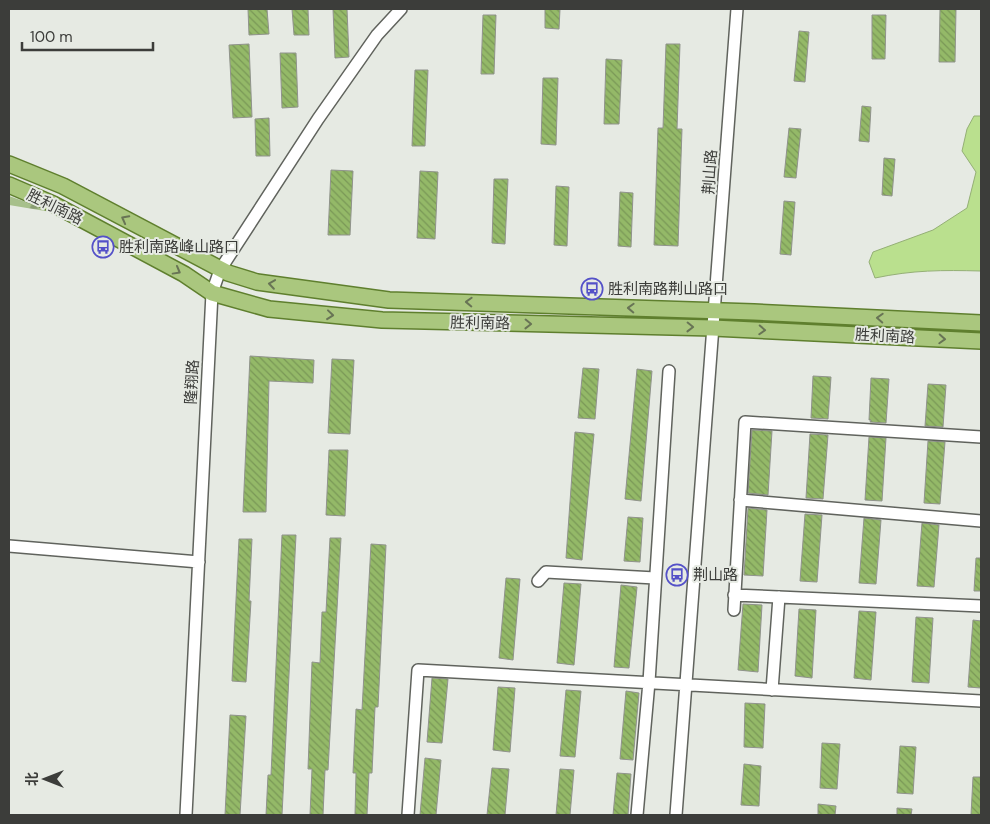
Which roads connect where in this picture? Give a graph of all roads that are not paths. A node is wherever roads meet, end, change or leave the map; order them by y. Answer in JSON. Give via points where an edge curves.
{"nodes":[{"id":1,"x":401,"y":9,"type":"edge"},
{"id":2,"x":737,"y":9,"type":"edge"},
{"id":3,"x":9,"y":164,"type":"edge"},
{"id":4,"x":9,"y":185,"type":"edge"},
{"id":5,"x":220,"y":270,"type":"junction"},
{"id":6,"x":212,"y":293,"type":"junction"},
{"id":7,"x":715,"y":310,"type":"junction"},
{"id":8,"x":981,"y":323,"type":"edge"},
{"id":9,"x":714,"y":328,"type":"junction"},
{"id":10,"x":981,"y":341,"type":"edge"},
{"id":11,"x":668,"y":371,"type":"dead end"},
{"id":12,"x":981,"y":437,"type":"edge"},
{"id":13,"x":740,"y":500,"type":"junction"},
{"id":14,"x":981,"y":521,"type":"edge"},
{"id":15,"x":9,"y":546,"type":"edge"},
{"id":16,"x":199,"y":562,"type":"junction"},
{"id":17,"x":655,"y":578,"type":"junction"},
{"id":18,"x":538,"y":581,"type":"dead end"},
{"id":19,"x":734,"y":595,"type":"junction"},
{"id":20,"x":778,"y":597,"type":"junction"},
{"id":21,"x":981,"y":606,"type":"edge"},
{"id":22,"x":734,"y":610,"type":"dead end"},
{"id":23,"x":649,"y":682,"type":"junction"},
{"id":24,"x":685,"y":685,"type":"junction"},
{"id":25,"x":772,"y":690,"type":"junction"},
{"id":26,"x":981,"y":702,"type":"edge"},
{"id":27,"x":186,"y":815,"type":"edge"},
{"id":28,"x":408,"y":815,"type":"edge"},
{"id":29,"x":637,"y":815,"type":"edge"},
{"id":30,"x":676,"y":815,"type":"edge"}],
"edges":[{"from":1,"to":5,"type":"street","name":"隆翔路","via":[[377,35],[328,104]]},
{"from":2,"to":7,"type":"street","name":"荆山路"},
{"from":5,"to":3,"type":"main road","name":"胜利南路","one_way":true,"via":[[63,186]]},
{"from":4,"to":6,"type":"main road","name":"胜利南路","one_way":true,"via":[[53,204],[184,274]]},
{"from":5,"to":6,"type":"street","name":"隆翔路"},
{"from":7,"to":5,"type":"main road","name":"胜利南路","one_way":true,"via":[[389,300],[258,282]]},
{"from":6,"to":9,"type":"main road","name":"胜利南路","one_way":true,"via":[[269,308],[382,320]]},
{"from":6,"to":16,"type":"street","name":"隆翔路"},
{"from":8,"to":7,"type":"main road","name":"胜利南路","one_way":true},
{"from":7,"to":9,"type":"street","name":"荆山路"},
{"from":9,"to":10,"type":"main road","name":"胜利南路","one_way":true},
{"from":9,"to":24,"type":"street","name":"荆山路"},
{"from":11,"to":17,"type":"street"},
{"from":12,"to":13,"type":"street","via":[[745,422]]},
{"from":13,"to":14,"type":"street"},
{"from":13,"to":19,"type":"street"},
{"from":15,"to":16,"type":"street"},
{"from":16,"to":27,"type":"street","name":"隆翔路"},
{"from":17,"to":18,"type":"street","via":[[546,572]]},
{"from":17,"to":23,"type":"street"},
{"from":19,"to":20,"type":"street"},
{"from":19,"to":22,"type":"street"},
{"from":20,"to":21,"type":"street"},
{"from":20,"to":25,"type":"street"},
{"from":23,"to":24,"type":"street"},
{"from":23,"to":28,"type":"street","via":[[418,670]]},
{"from":23,"to":29,"type":"street"},
{"from":24,"to":25,"type":"street"},
{"from":24,"to":30,"type":"street","name":"荆山路"},
{"from":25,"to":26,"type":"street"}]}
